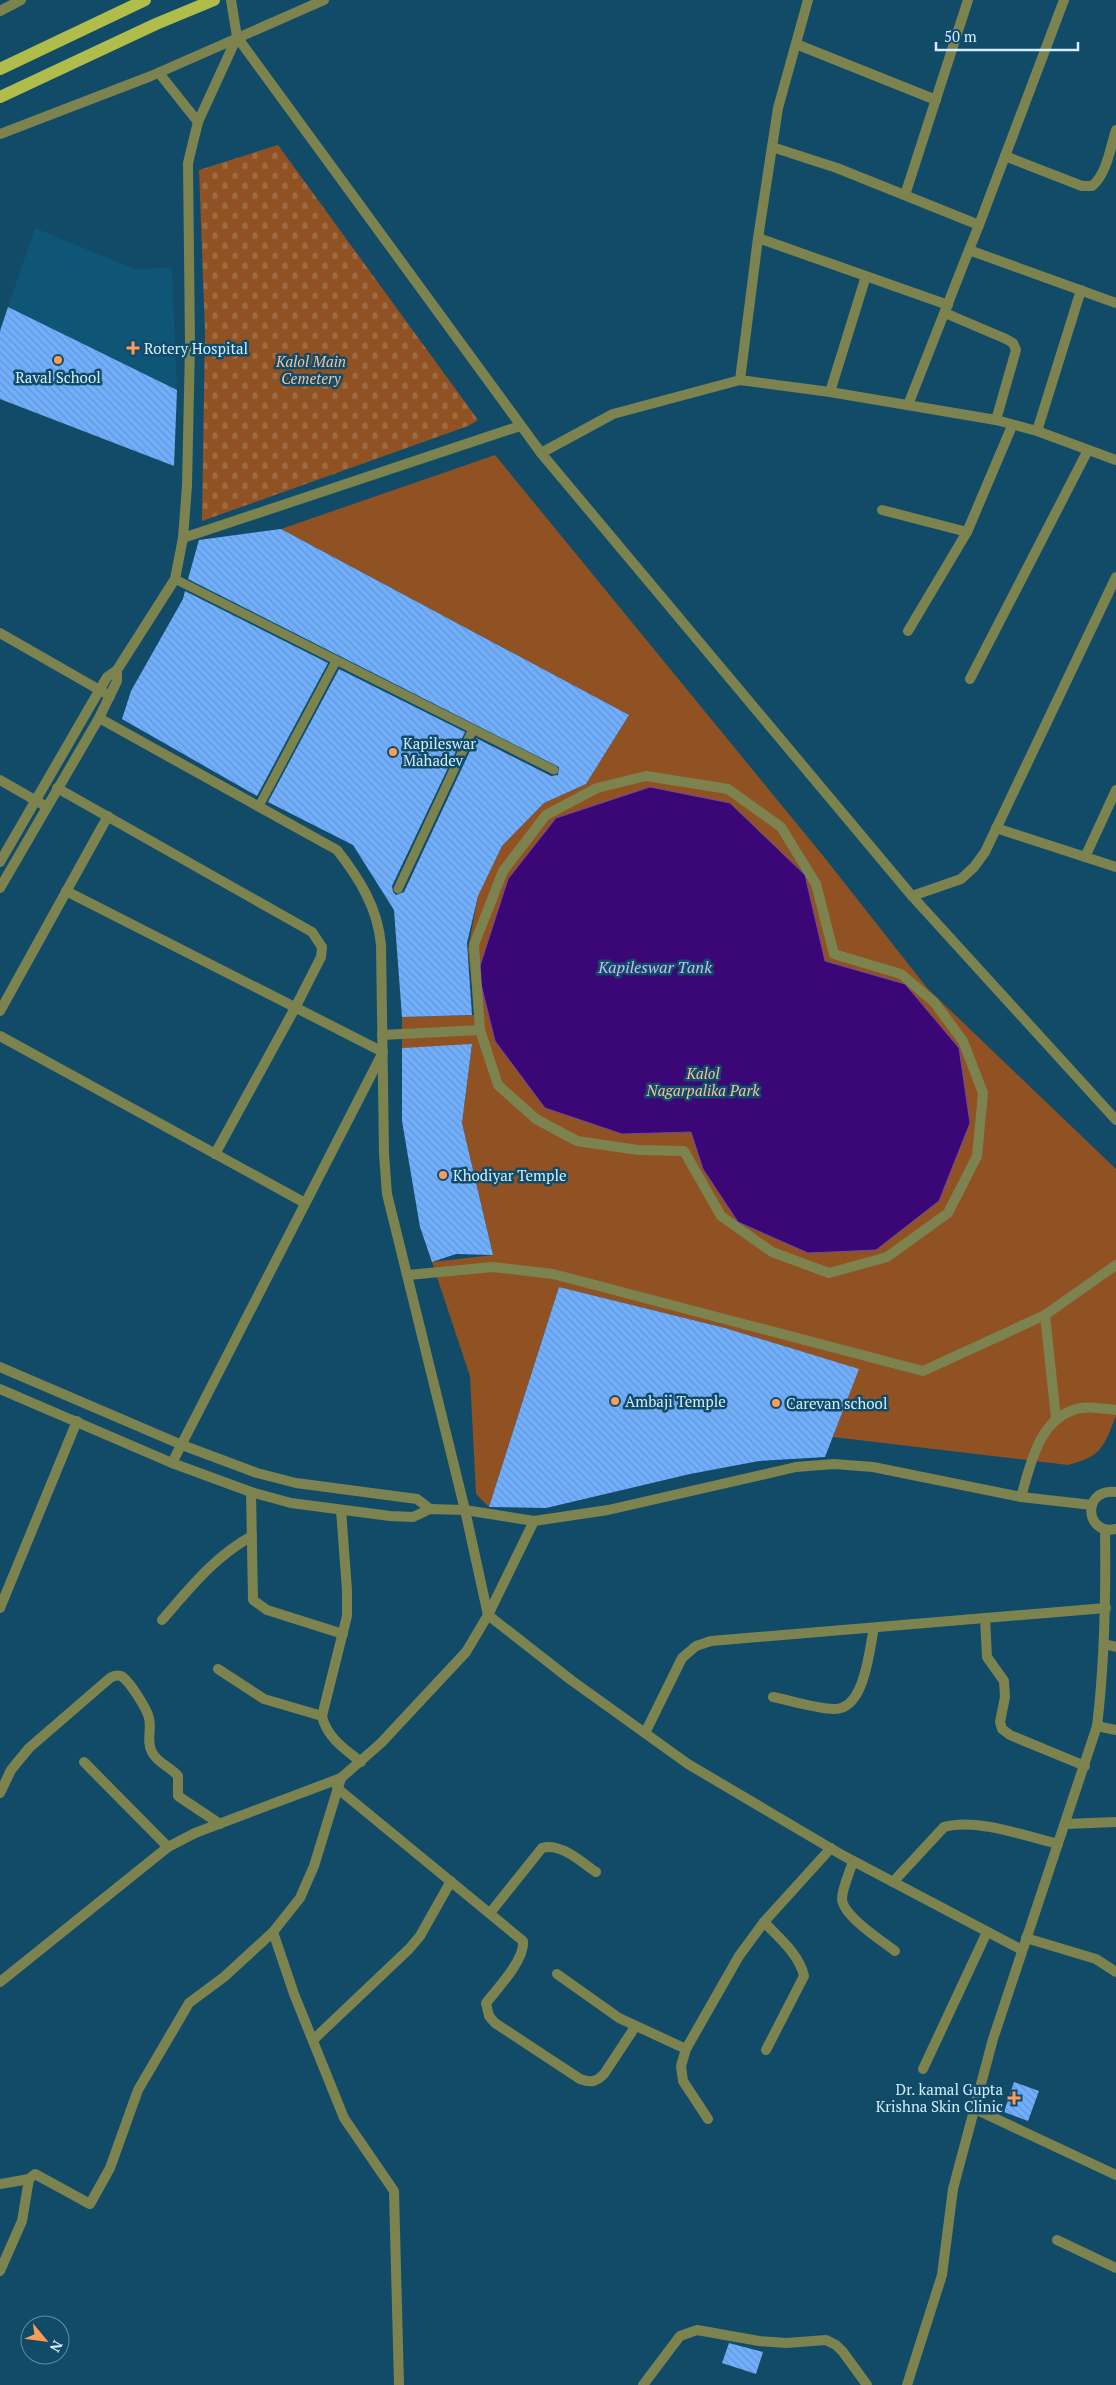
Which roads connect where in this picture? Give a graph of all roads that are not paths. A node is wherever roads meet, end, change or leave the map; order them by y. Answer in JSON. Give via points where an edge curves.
{"nodes":[{"id":1,"x":21,"y":0,"type":"edge"},
{"id":2,"x":145,"y":0,"type":"edge"},
{"id":3,"x":214,"y":0,"type":"edge"},
{"id":4,"x":231,"y":0,"type":"edge"},
{"id":5,"x":324,"y":0,"type":"edge"},
{"id":6,"x":808,"y":0,"type":"edge"},
{"id":7,"x":968,"y":0,"type":"edge"},
{"id":8,"x":1064,"y":0,"type":"edge"},
{"id":9,"x":0,"y":11,"type":"edge"},
{"id":10,"x":237,"y":38,"type":"junction"},
{"id":11,"x":796,"y":44,"type":"junction"},
{"id":12,"x":0,"y":68,"type":"edge"},
{"id":13,"x":159,"y":72,"type":"junction"},
{"id":14,"x":0,"y":97,"type":"edge"},
{"id":15,"x":936,"y":100,"type":"junction"},
{"id":16,"x":198,"y":122,"type":"junction"},
{"id":17,"x":1116,"y":130,"type":"edge"},
{"id":18,"x":0,"y":134,"type":"edge"},
{"id":19,"x":772,"y":147,"type":"junction"},
{"id":20,"x":1005,"y":156,"type":"junction"},
{"id":21,"x":905,"y":195,"type":"junction"},
{"id":22,"x":979,"y":225,"type":"junction"},
{"id":23,"x":758,"y":238,"type":"junction"},
{"id":24,"x":970,"y":250,"type":"junction"},
{"id":25,"x":866,"y":276,"type":"junction"},
{"id":26,"x":1081,"y":290,"type":"junction"},
{"id":27,"x":1116,"y":304,"type":"edge"},
{"id":28,"x":946,"y":309,"type":"junction"},
{"id":29,"x":740,"y":380,"type":"junction"},
{"id":30,"x":830,"y":392,"type":"junction"},
{"id":31,"x":908,"y":405,"type":"junction"},
{"id":32,"x":996,"y":420,"type":"junction"},
{"id":33,"x":520,"y":426,"type":"junction"},
{"id":34,"x":1012,"y":426,"type":"junction"},
{"id":35,"x":1037,"y":432,"type":"junction"},
{"id":36,"x":1088,"y":450,"type":"junction"},
{"id":37,"x":541,"y":453,"type":"junction"},
{"id":38,"x":1115,"y":457,"type":"edge"},
{"id":39,"x":882,"y":510,"type":"dead end"},
{"id":40,"x":967,"y":532,"type":"junction"},
{"id":41,"x":183,"y":538,"type":"junction"},
{"id":42,"x":175,"y":578,"type":"junction"},
{"id":43,"x":1116,"y":578,"type":"edge"},
{"id":44,"x":908,"y":631,"type":"dead end"},
{"id":45,"x":0,"y":633,"type":"edge"},
{"id":46,"x":336,"y":661,"type":"junction"},
{"id":47,"x":117,"y":670,"type":"junction"},
{"id":48,"x":970,"y":679,"type":"dead end"},
{"id":49,"x":100,"y":691,"type":"junction"},
{"id":50,"x":110,"y":696,"type":"junction"},
{"id":51,"x":99,"y":718,"type":"junction"},
{"id":52,"x":473,"y":729,"type":"junction"},
{"id":53,"x":554,"y":770,"type":"dead end"},
{"id":54,"x":0,"y":780,"type":"edge"},
{"id":55,"x":57,"y":788,"type":"junction"},
{"id":56,"x":1116,"y":790,"type":"edge"},
{"id":57,"x":36,"y":800,"type":"junction"},
{"id":58,"x":259,"y":806,"type":"junction"},
{"id":59,"x":47,"y":807,"type":"junction"},
{"id":60,"x":108,"y":816,"type":"junction"},
{"id":61,"x":996,"y":828,"type":"junction"},
{"id":62,"x":1085,"y":857,"type":"junction"},
{"id":63,"x":0,"y":862,"type":"edge"},
{"id":64,"x":1116,"y":867,"type":"edge"},
{"id":65,"x":0,"y":888,"type":"edge"},
{"id":66,"x":398,"y":889,"type":"dead end"},
{"id":67,"x":66,"y":892,"type":"junction"},
{"id":68,"x":912,"y":896,"type":"junction"},
{"id":69,"x":295,"y":1008,"type":"junction"},
{"id":70,"x":0,"y":1011,"type":"edge"},
{"id":71,"x":480,"y":1030,"type":"junction"},
{"id":72,"x":382,"y":1035,"type":"junction"},
{"id":73,"x":0,"y":1036,"type":"edge"},
{"id":74,"x":383,"y":1052,"type":"junction"},
{"id":75,"x":1116,"y":1120,"type":"edge"},
{"id":76,"x":215,"y":1154,"type":"junction"},
{"id":77,"x":305,"y":1203,"type":"junction"},
{"id":78,"x":1116,"y":1265,"type":"edge"},
{"id":79,"x":408,"y":1275,"type":"junction"},
{"id":80,"x":1045,"y":1315,"type":"junction"},
{"id":81,"x":0,"y":1368,"type":"edge"},
{"id":82,"x":0,"y":1389,"type":"edge"},
{"id":83,"x":1116,"y":1410,"type":"edge"},
{"id":84,"x":1056,"y":1419,"type":"junction"},
{"id":85,"x":77,"y":1421,"type":"junction"},
{"id":86,"x":182,"y":1445,"type":"junction"},
{"id":87,"x":172,"y":1463,"type":"junction"},
{"id":88,"x":252,"y":1492,"type":"junction"},
{"id":89,"x":1116,"y":1492,"type":"edge"},
{"id":90,"x":1021,"y":1497,"type":"junction"},
{"id":91,"x":1092,"y":1505,"type":"junction"},
{"id":92,"x":430,"y":1509,"type":"junction"},
{"id":93,"x":341,"y":1510,"type":"junction"},
{"id":94,"x":465,"y":1510,"type":"junction"},
{"id":95,"x":534,"y":1521,"type":"junction"},
{"id":96,"x":1105,"y":1530,"type":"junction"},
{"id":97,"x":1116,"y":1530,"type":"edge"},
{"id":98,"x":252,"y":1536,"type":"junction"},
{"id":99,"x":0,"y":1608,"type":"edge"},
{"id":100,"x":1106,"y":1608,"type":"junction"},
{"id":101,"x":488,"y":1616,"type":"junction"},
{"id":102,"x":985,"y":1618,"type":"junction"},
{"id":103,"x":162,"y":1620,"type":"dead end"},
{"id":104,"x":874,"y":1628,"type":"junction"},
{"id":105,"x":343,"y":1634,"type":"junction"},
{"id":106,"x":1104,"y":1644,"type":"junction"},
{"id":107,"x":1116,"y":1647,"type":"edge"},
{"id":108,"x":218,"y":1669,"type":"dead end"},
{"id":109,"x":773,"y":1697,"type":"dead end"},
{"id":110,"x":322,"y":1716,"type":"junction"},
{"id":111,"x":1097,"y":1726,"type":"junction"},
{"id":112,"x":1116,"y":1730,"type":"edge"},
{"id":113,"x":645,"y":1733,"type":"junction"},
{"id":114,"x":84,"y":1762,"type":"dead end"},
{"id":115,"x":361,"y":1762,"type":"junction"},
{"id":116,"x":1086,"y":1766,"type":"junction"},
{"id":117,"x":339,"y":1783,"type":"junction"},
{"id":118,"x":0,"y":1793,"type":"edge"},
{"id":119,"x":1116,"y":1822,"type":"edge"},
{"id":120,"x":220,"y":1824,"type":"junction"},
{"id":121,"x":1066,"y":1824,"type":"junction"},
{"id":122,"x":1058,"y":1844,"type":"junction"},
{"id":123,"x":168,"y":1847,"type":"junction"},
{"id":124,"x":831,"y":1848,"type":"junction"},
{"id":125,"x":853,"y":1861,"type":"junction"},
{"id":126,"x":596,"y":1872,"type":"dead end"},
{"id":127,"x":451,"y":1881,"type":"junction"},
{"id":128,"x":893,"y":1882,"type":"junction"},
{"id":129,"x":490,"y":1913,"type":"junction"},
{"id":130,"x":764,"y":1922,"type":"junction"},
{"id":131,"x":274,"y":1932,"type":"junction"},
{"id":132,"x":987,"y":1932,"type":"junction"},
{"id":133,"x":1026,"y":1938,"type":"junction"},
{"id":134,"x":1022,"y":1950,"type":"junction"},
{"id":135,"x":895,"y":1951,"type":"dead end"},
{"id":136,"x":1116,"y":1972,"type":"edge"},
{"id":137,"x":557,"y":1974,"type":"dead end"},
{"id":138,"x":0,"y":1982,"type":"edge"},
{"id":139,"x":635,"y":2027,"type":"junction"},
{"id":140,"x":313,"y":2040,"type":"junction"},
{"id":141,"x":686,"y":2049,"type":"junction"},
{"id":142,"x":766,"y":2050,"type":"dead end"},
{"id":143,"x":923,"y":2069,"type":"dead end"},
{"id":144,"x":975,"y":2109,"type":"junction"},
{"id":145,"x":708,"y":2119,"type":"dead end"},
{"id":146,"x":1116,"y":2175,"type":"edge"},
{"id":147,"x":29,"y":2179,"type":"junction"},
{"id":148,"x":0,"y":2184,"type":"edge"},
{"id":149,"x":1057,"y":2240,"type":"dead end"},
{"id":150,"x":1116,"y":2268,"type":"edge"},
{"id":151,"x":0,"y":2271,"type":"edge"},
{"id":152,"x":399,"y":2385,"type":"edge"},
{"id":153,"x":643,"y":2385,"type":"edge"},
{"id":154,"x":867,"y":2385,"type":"edge"},
{"id":155,"x":907,"y":2385,"type":"edge"}],
"edges":[{"from":1,"to":9,"type":"street"},
{"from":2,"to":12,"type":"main road"},
{"from":3,"to":14,"type":"main road"},
{"from":4,"to":10,"type":"street"},
{"from":5,"to":10,"type":"street"},
{"from":6,"to":11,"type":"street"},
{"from":7,"to":15,"type":"street"},
{"from":8,"to":20,"type":"street"},
{"from":10,"to":13,"type":"street"},
{"from":10,"to":16,"type":"street"},
{"from":10,"to":33,"type":"street"},
{"from":11,"to":15,"type":"street"},
{"from":11,"to":19,"type":"street","via":[[778,108]]},
{"from":13,"to":16,"type":"street"},
{"from":13,"to":18,"type":"street"},
{"from":15,"to":21,"type":"street"},
{"from":16,"to":41,"type":"street","via":[[188,163],[190,354],[188,486]]},
{"from":17,"to":20,"type":"street","via":[[1099,181],[1092,186],[1082,186]]},
{"from":19,"to":21,"type":"street"},
{"from":19,"to":23,"type":"street"},
{"from":20,"to":22,"type":"street"},
{"from":21,"to":22,"type":"street"},
{"from":22,"to":24,"type":"street"},
{"from":23,"to":25,"type":"street"},
{"from":23,"to":29,"type":"street"},
{"from":24,"to":26,"type":"street"},
{"from":24,"to":28,"type":"street"},
{"from":25,"to":28,"type":"street"},
{"from":25,"to":30,"type":"street"},
{"from":26,"to":27,"type":"street"},
{"from":26,"to":35,"type":"street"},
{"from":28,"to":31,"type":"street"},
{"from":28,"to":32,"type":"street","via":[[1006,339],[1016,350]]},
{"from":29,"to":30,"type":"street"},
{"from":29,"to":37,"type":"street","via":[[614,414]]},
{"from":30,"to":31,"type":"street"},
{"from":31,"to":32,"type":"street"},
{"from":32,"to":34,"type":"street"},
{"from":33,"to":37,"type":"street"},
{"from":33,"to":41,"type":"street"},
{"from":34,"to":35,"type":"street"},
{"from":34,"to":40,"type":"street"},
{"from":35,"to":36,"type":"street"},
{"from":36,"to":38,"type":"street"},
{"from":36,"to":48,"type":"street"},
{"from":37,"to":68,"type":"street"},
{"from":39,"to":40,"type":"street"},
{"from":40,"to":44,"type":"street"},
{"from":41,"to":42,"type":"street"},
{"from":42,"to":46,"type":"lane"},
{"from":42,"to":47,"type":"street"},
{"from":43,"to":61,"type":"street"},
{"from":45,"to":49,"type":"street"},
{"from":46,"to":52,"type":"lane"},
{"from":46,"to":58,"type":"lane"},
{"from":47,"to":49,"type":"street","via":[[107,677]]},
{"from":47,"to":50,"type":"street","via":[[118,681]]},
{"from":49,"to":50,"type":"street"},
{"from":49,"to":57,"type":"street"},
{"from":50,"to":51,"type":"street"},
{"from":51,"to":55,"type":"street"},
{"from":51,"to":58,"type":"street"},
{"from":52,"to":53,"type":"lane"},
{"from":52,"to":66,"type":"lane"},
{"from":54,"to":57,"type":"street"},
{"from":55,"to":59,"type":"street"},
{"from":55,"to":60,"type":"street"},
{"from":56,"to":62,"type":"street"},
{"from":57,"to":59,"type":"street"},
{"from":57,"to":63,"type":"street"},
{"from":58,"to":72,"type":"street","via":[[337,850],[372,905],[379,924]]},
{"from":59,"to":65,"type":"street"},
{"from":60,"to":67,"type":"street"},
{"from":60,"to":69,"type":"street","via":[[318,938],[322,947],[321,957]]},
{"from":61,"to":62,"type":"street"},
{"from":61,"to":68,"type":"street","via":[[985,852],[961,879]]},
{"from":62,"to":64,"type":"street"},
{"from":67,"to":69,"type":"street"},
{"from":67,"to":70,"type":"street"},
{"from":68,"to":75,"type":"street"},
{"from":69,"to":74,"type":"street"},
{"from":69,"to":76,"type":"street"},
{"from":71,"to":71,"type":"street","via":[[498,1084],[536,1118],[577,1141],[638,1150],[684,1151],[721,1216],[772,1252],[829,1273],[888,1256],[948,1213],[977,1156],[983,1093],[963,1041],[934,1002],[901,974],[834,954],[816,884],[781,827],[728,789],[646,776],[597,788],[546,815],[504,871],[474,945]]},
{"from":71,"to":72,"type":"street"},
{"from":72,"to":74,"type":"street"},
{"from":73,"to":76,"type":"street"},
{"from":74,"to":77,"type":"street"},
{"from":74,"to":79,"type":"street","via":[[387,1194]]},
{"from":76,"to":77,"type":"street"},
{"from":77,"to":86,"type":"street"},
{"from":78,"to":80,"type":"street"},
{"from":79,"to":80,"type":"street","via":[[494,1267],[553,1274],[923,1371]]},
{"from":79,"to":94,"type":"street"},
{"from":80,"to":84,"type":"street"},
{"from":81,"to":86,"type":"street"},
{"from":82,"to":85,"type":"street"},
{"from":83,"to":84,"type":"street","via":[[1081,1408]]},
{"from":84,"to":90,"type":"street","via":[[1037,1444]]},
{"from":85,"to":87,"type":"street"},
{"from":85,"to":99,"type":"street"},
{"from":86,"to":87,"type":"street"},
{"from":86,"to":92,"type":"street","via":[[267,1476],[417,1499]]},
{"from":87,"to":88,"type":"street"},
{"from":88,"to":93,"type":"street"},
{"from":88,"to":98,"type":"street"},
{"from":89,"to":91,"type":"street","via":[[1100,1494]]},
{"from":90,"to":91,"type":"street"},
{"from":90,"to":95,"type":"street","via":[[873,1467],[834,1464],[796,1467],[608,1510]]},
{"from":91,"to":96,"type":"street","via":[[1092,1518]]},
{"from":92,"to":93,"type":"street","via":[[413,1517]]},
{"from":92,"to":94,"type":"street"},
{"from":93,"to":105,"type":"street","via":[[347,1590]]},
{"from":94,"to":95,"type":"street"},
{"from":94,"to":101,"type":"street"},
{"from":95,"to":101,"type":"street"},
{"from":96,"to":97,"type":"street"},
{"from":96,"to":100,"type":"street"},
{"from":98,"to":103,"type":"street","via":[[216,1560]]},
{"from":98,"to":105,"type":"street","via":[[253,1600],[267,1610]]},
{"from":100,"to":102,"type":"street"},
{"from":100,"to":106,"type":"street"},
{"from":101,"to":113,"type":"street"},
{"from":101,"to":115,"type":"street","via":[[466,1652]]},
{"from":102,"to":104,"type":"street"},
{"from":102,"to":116,"type":"street","via":[[987,1657],[1004,1681],[1006,1696],[1000,1722],[1002,1729]]},
{"from":104,"to":109,"type":"street","via":[[861,1688],[848,1706],[836,1709]]},
{"from":104,"to":113,"type":"street","via":[[711,1641],[696,1646],[682,1658]]},
{"from":105,"to":110,"type":"street"},
{"from":106,"to":107,"type":"street"},
{"from":106,"to":111,"type":"street"},
{"from":108,"to":110,"type":"street","via":[[264,1699]]},
{"from":110,"to":115,"type":"street","via":[[324,1726],[334,1739]]},
{"from":111,"to":112,"type":"street"},
{"from":111,"to":116,"type":"street"},
{"from":113,"to":124,"type":"street","via":[[688,1764]]},
{"from":114,"to":123,"type":"street"},
{"from":115,"to":117,"type":"street"},
{"from":116,"to":121,"type":"street"},
{"from":117,"to":120,"type":"street"},
{"from":117,"to":127,"type":"street"},
{"from":117,"to":131,"type":"street","via":[[314,1866],[300,1898]]},
{"from":118,"to":120,"type":"street","via":[[11,1770],[29,1748],[115,1675],[128,1682],[147,1711],[153,1755],[178,1776],[178,1796]]},
{"from":119,"to":121,"type":"street"},
{"from":120,"to":123,"type":"street"},
{"from":121,"to":122,"type":"street"},
{"from":122,"to":128,"type":"street","via":[[971,1824],[956,1824],[944,1827]]},
{"from":122,"to":133,"type":"street"},
{"from":123,"to":138,"type":"street"},
{"from":124,"to":125,"type":"street"},
{"from":124,"to":130,"type":"street"},
{"from":125,"to":128,"type":"street"},
{"from":125,"to":135,"type":"street","via":[[842,1898],[844,1906],[850,1916]]},
{"from":126,"to":129,"type":"street","via":[[560,1849],[550,1845],[542,1848]]},
{"from":127,"to":129,"type":"street"},
{"from":127,"to":140,"type":"street","via":[[410,1949]]},
{"from":128,"to":132,"type":"street"},
{"from":129,"to":139,"type":"street","via":[[523,1941],[524,1949],[486,2004],[495,2023],[580,2079],[590,2082],[604,2074]]},
{"from":130,"to":141,"type":"street","via":[[734,1963]]},
{"from":130,"to":142,"type":"street","via":[[792,1952],[802,1966],[804,1976]]},
{"from":131,"to":140,"type":"street"},
{"from":131,"to":147,"type":"street","via":[[189,2003],[138,2090],[110,2168],[90,2204],[35,2174]]},
{"from":132,"to":134,"type":"street"},
{"from":132,"to":143,"type":"street"},
{"from":133,"to":134,"type":"street"},
{"from":133,"to":136,"type":"street","via":[[1096,1959]]},
{"from":134,"to":144,"type":"street","via":[[993,2039]]},
{"from":137,"to":139,"type":"street"},
{"from":139,"to":141,"type":"street"},
{"from":140,"to":152,"type":"street","via":[[344,2118],[394,2191]]},
{"from":141,"to":145,"type":"street","via":[[681,2066],[683,2081]]},
{"from":144,"to":146,"type":"street"},
{"from":144,"to":155,"type":"street","via":[[952,2189],[942,2275]]},
{"from":147,"to":148,"type":"street"},
{"from":147,"to":151,"type":"street","via":[[22,2221]]},
{"from":149,"to":150,"type":"street"},
{"from":153,"to":154,"type":"street","via":[[680,2336],[696,2330],[759,2341],[826,2340],[843,2352]]}]}
